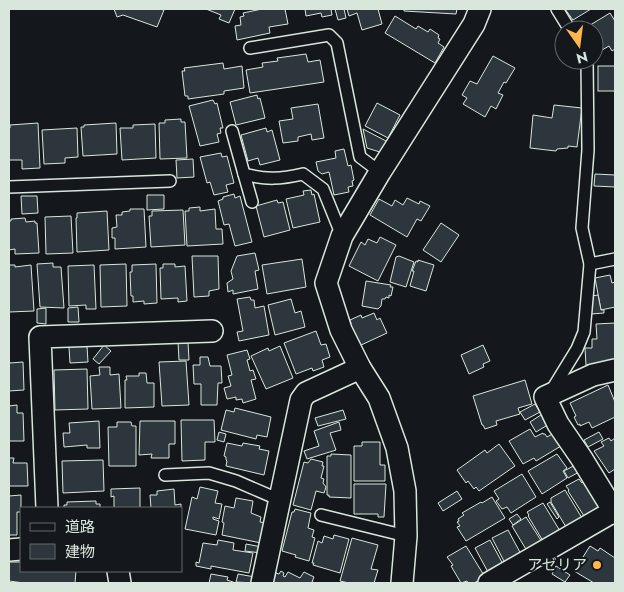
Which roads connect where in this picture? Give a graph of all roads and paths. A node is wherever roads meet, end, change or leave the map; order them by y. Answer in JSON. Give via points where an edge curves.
{"nodes":[{"id":1,"x":480,"y":9,"type":"edge"},
{"id":2,"x":556,"y":9,"type":"edge"},
{"id":3,"x":563,"y":20,"type":"edge"},
{"id":4,"x":250,"y":48,"type":"dead end"},
{"id":5,"x":587,"y":70,"type":"edge"},
{"id":6,"x":232,"y":131,"type":"dead end"},
{"id":7,"x":380,"y":172,"type":"junction"},
{"id":8,"x":244,"y":174,"type":"junction"},
{"id":9,"x":170,"y":181,"type":"dead end"},
{"id":10,"x":9,"y":187,"type":"edge"},
{"id":11,"x":252,"y":202,"type":"dead end"},
{"id":12,"x":342,"y":236,"type":"junction"},
{"id":13,"x":615,"y":260,"type":"edge"},
{"id":14,"x":590,"y":264,"type":"junction"},
{"id":15,"x":212,"y":331,"type":"dead end"},
{"id":16,"x":360,"y":368,"type":"junction"},
{"id":17,"x":615,"y":370,"type":"edge"},
{"id":18,"x":549,"y":394,"type":"junction"},
{"id":19,"x":165,"y":475,"type":"dead end"},
{"id":20,"x":280,"y":500,"type":"junction"},
{"id":21,"x":47,"y":507,"type":"edge"},
{"id":22,"x":615,"y":512,"type":"edge"},
{"id":23,"x":322,"y":515,"type":"dead end"},
{"id":24,"x":406,"y":536,"type":"junction"},
{"id":25,"x":407,"y":582,"type":"edge"},
{"id":26,"x":262,"y":583,"type":"edge"},
{"id":27,"x":489,"y":583,"type":"edge"}],
"edges":[{"from":1,"to":7,"type":"street","via":[[474,24]]},
{"from":2,"to":3,"type":"lane"},
{"from":4,"to":7,"type":"lane","via":[[329,35],[337,44],[360,157]]},
{"from":5,"to":14,"type":"lane","via":[[588,150],[582,228]]},
{"from":6,"to":8,"type":"lane"},
{"from":7,"to":12,"type":"street"},
{"from":8,"to":11,"type":"lane"},
{"from":8,"to":12,"type":"lane","via":[[261,179],[303,174],[323,189]]},
{"from":9,"to":10,"type":"lane"},
{"from":12,"to":16,"type":"street","via":[[326,283],[341,330]]},
{"from":13,"to":14,"type":"lane"},
{"from":14,"to":18,"type":"lane","via":[[584,332]]},
{"from":15,"to":21,"type":"street","via":[[40,338]]},
{"from":16,"to":20,"type":"street","via":[[306,393],[301,400]]},
{"from":16,"to":24,"type":"street","via":[[379,398],[397,448],[405,491]]},
{"from":17,"to":18,"type":"street"},
{"from":18,"to":22,"type":"street","via":[[545,397],[558,424]]},
{"from":19,"to":20,"type":"lane","via":[[208,473]]},
{"from":20,"to":26,"type":"street"},
{"from":22,"to":27,"type":"street"},
{"from":23,"to":24,"type":"lane"},
{"from":24,"to":25,"type":"street"}]}
